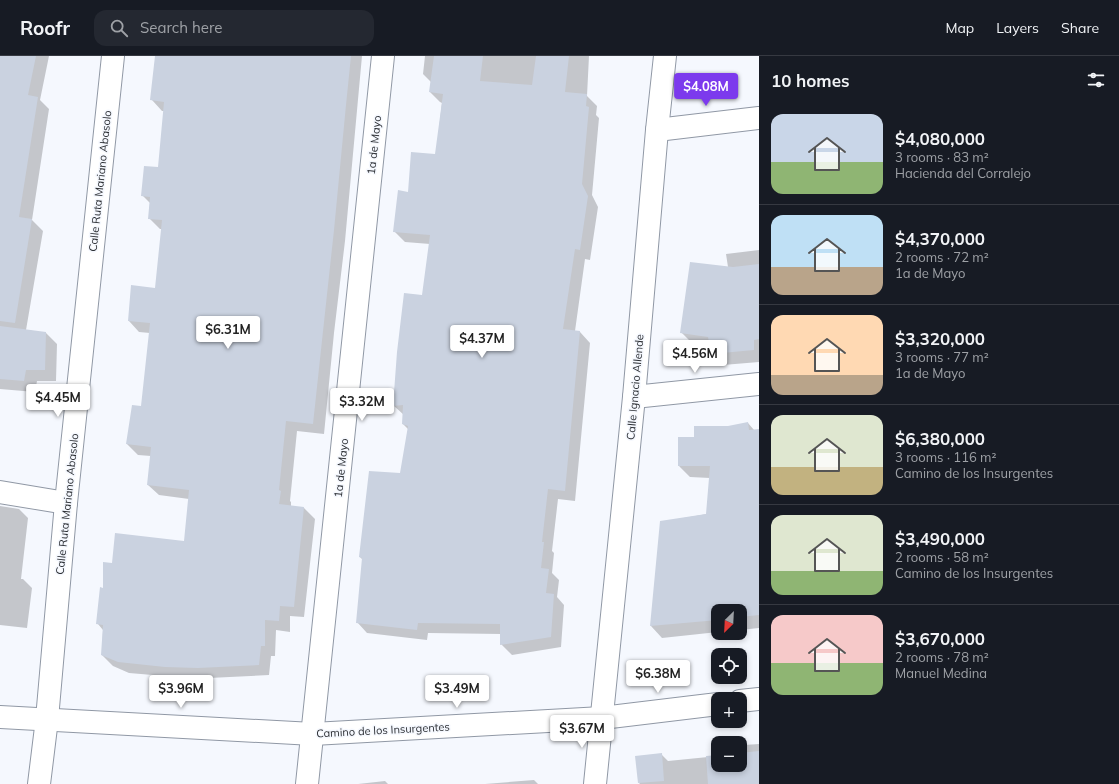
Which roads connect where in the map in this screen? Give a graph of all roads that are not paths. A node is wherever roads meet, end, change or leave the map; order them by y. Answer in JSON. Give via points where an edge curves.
{"nodes":[{"id":1,"x":113,"y":56,"type":"edge"},
{"id":2,"x":383,"y":56,"type":"edge"},
{"id":3,"x":665,"y":56,"type":"edge"},
{"id":4,"x":759,"y":118,"type":"edge"},
{"id":5,"x":657,"y":130,"type":"junction"},
{"id":6,"x":759,"y":384,"type":"edge"},
{"id":7,"x":634,"y":397,"type":"junction"},
{"id":8,"x":0,"y":492,"type":"edge"},
{"id":9,"x":66,"y":502,"type":"junction"},
{"id":10,"x":759,"y":699,"type":"edge"},
{"id":11,"x":747,"y":701,"type":"edge"},
{"id":12,"x":711,"y":705,"type":"edge"},
{"id":13,"x":0,"y":716,"type":"edge"},
{"id":14,"x":602,"y":718,"type":"junction"},
{"id":15,"x":47,"y":719,"type":"junction"},
{"id":16,"x":313,"y":734,"type":"junction"},
{"id":17,"x":39,"y":784,"type":"edge"},
{"id":18,"x":307,"y":784,"type":"edge"},
{"id":19,"x":595,"y":784,"type":"edge"}],
"edges":[{"from":1,"to":9,"type":"street","name":"Calle Ruta Mariano Abasolo"},
{"from":2,"to":16,"type":"street","name":"1a de Mayo"},
{"from":3,"to":5,"type":"street","name":"Calle Ignacio Allende"},
{"from":4,"to":5,"type":"street"},
{"from":5,"to":7,"type":"street","name":"Calle Ignacio Allende"},
{"from":6,"to":7,"type":"street"},
{"from":7,"to":14,"type":"street","name":"Calle Ignacio Allende"},
{"from":8,"to":9,"type":"street"},
{"from":9,"to":15,"type":"street","name":"Calle Ruta Mariano Abasolo"},
{"from":10,"to":11,"type":"street"},
{"from":12,"to":14,"type":"street","name":"Camino de los Insurgentes"},
{"from":13,"to":15,"type":"street","name":"Camino de los Insurgentes"},
{"from":14,"to":16,"type":"street","name":"Camino de los Insurgentes"},
{"from":14,"to":19,"type":"street","name":"Calle Ignacio Allende"},
{"from":15,"to":16,"type":"street","name":"Camino de los Insurgentes"},
{"from":15,"to":17,"type":"street","name":"Calle Ruta Mariano Abasolo"},
{"from":16,"to":18,"type":"street","name":"1a de Mayo"}]}
